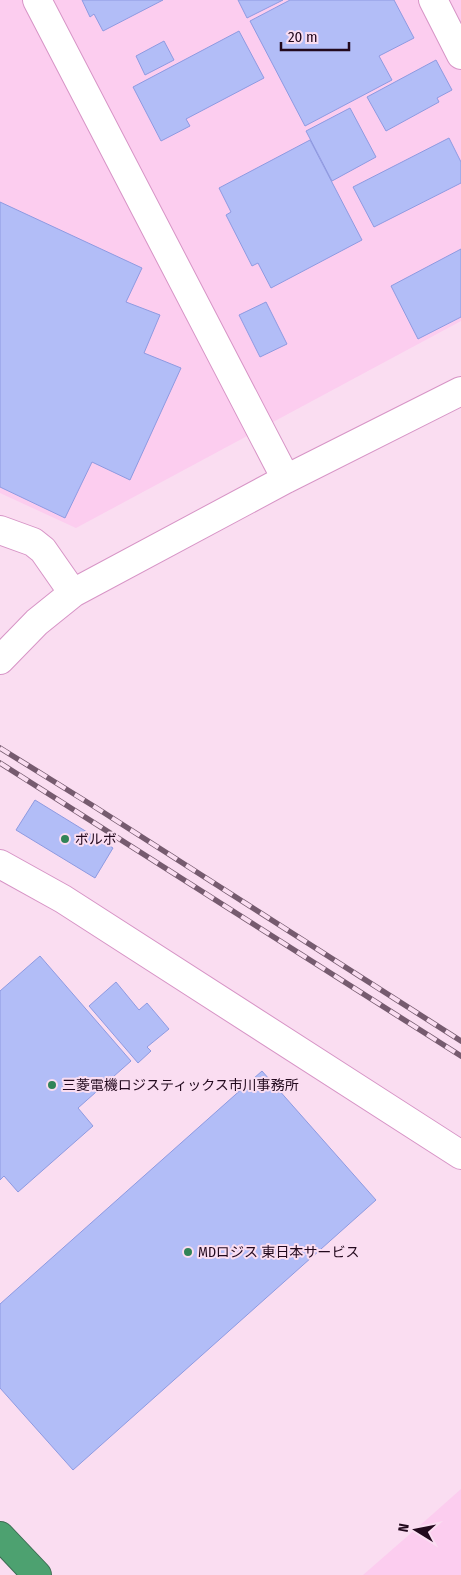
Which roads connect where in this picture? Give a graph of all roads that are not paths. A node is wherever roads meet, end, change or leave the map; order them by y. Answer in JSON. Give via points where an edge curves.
{"nodes":[{"id":1,"x":37,"y":0,"type":"edge"},
{"id":2,"x":432,"y":0,"type":"edge"},
{"id":3,"x":461,"y":55,"type":"edge"},
{"id":4,"x":461,"y":391,"type":"edge"},
{"id":5,"x":286,"y":479,"type":"junction"},
{"id":6,"x":0,"y":530,"type":"edge"},
{"id":7,"x":73,"y":593,"type":"junction"},
{"id":8,"x":0,"y":660,"type":"edge"},
{"id":9,"x":0,"y":864,"type":"edge"},
{"id":10,"x":461,"y":1155,"type":"edge"},
{"id":11,"x":0,"y":1536,"type":"edge"},
{"id":12,"x":37,"y":1575,"type":"edge"}],
"edges":[{"from":1,"to":5,"type":"street"},
{"from":2,"to":3,"type":"street"},
{"from":4,"to":5,"type":"street"},
{"from":5,"to":7,"type":"street"},
{"from":6,"to":7,"type":"street","via":[[33,542],[43,550]]},
{"from":7,"to":8,"type":"street","via":[[36,622]]},
{"from":9,"to":10,"type":"street","via":[[71,904]]},
{"from":11,"to":12,"type":"highway"}]}
